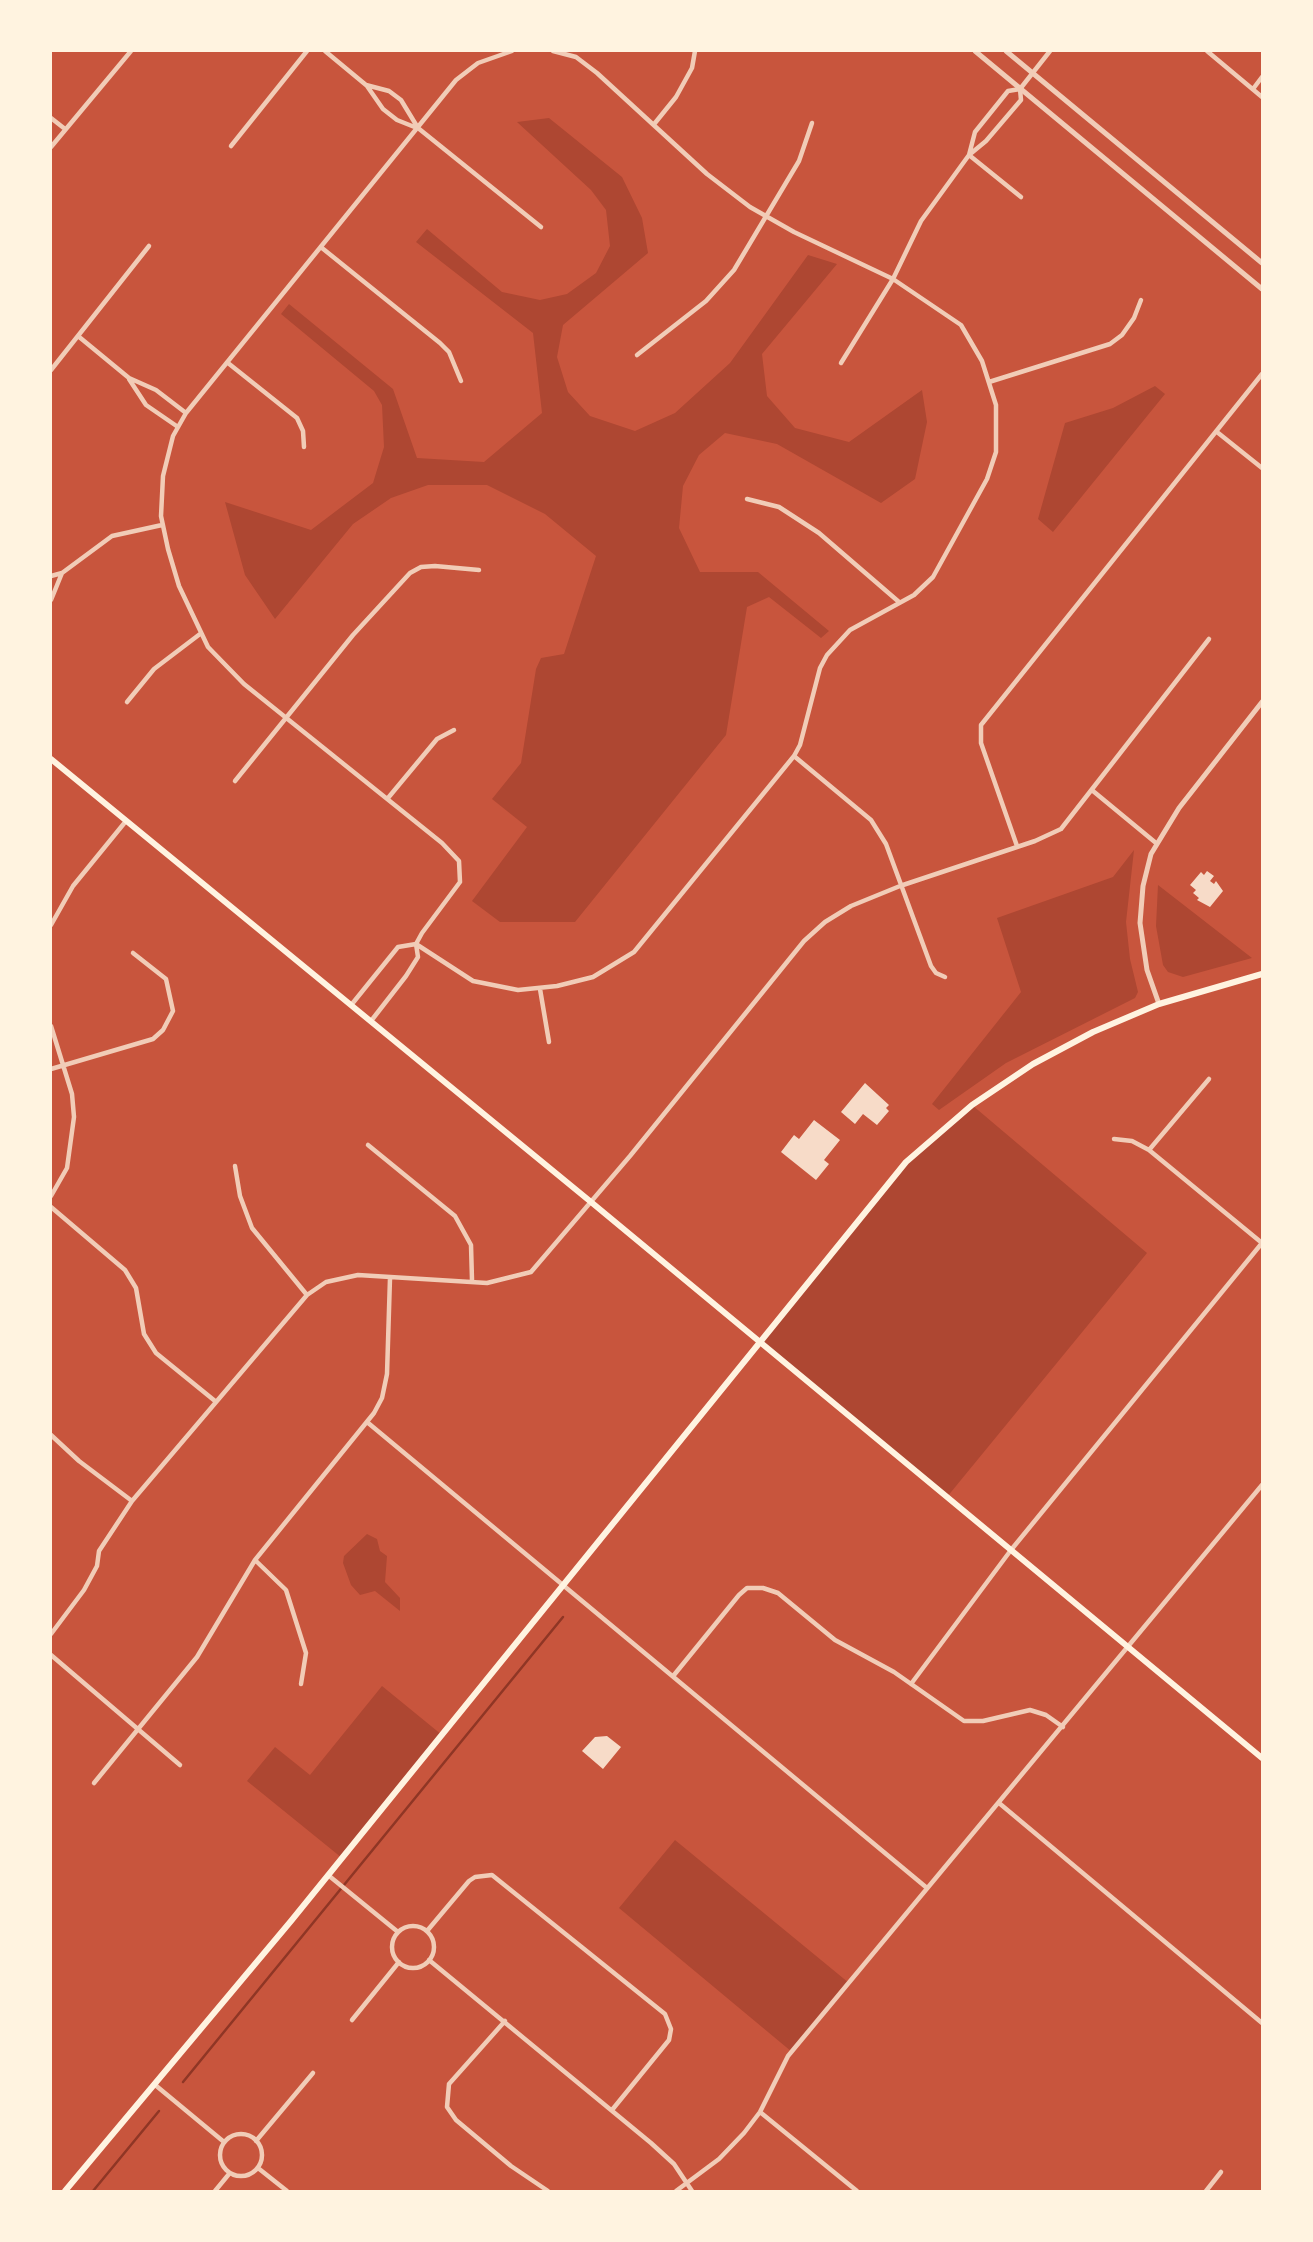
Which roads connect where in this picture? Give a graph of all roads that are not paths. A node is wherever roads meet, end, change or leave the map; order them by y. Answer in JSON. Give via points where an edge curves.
{"nodes":[{"id":1,"x":131,"y":51,"type":"edge"},
{"id":2,"x":307,"y":51,"type":"edge"},
{"id":3,"x":325,"y":51,"type":"edge"},
{"id":4,"x":512,"y":51,"type":"edge"},
{"id":5,"x":553,"y":51,"type":"edge"},
{"id":6,"x":695,"y":51,"type":"edge"},
{"id":7,"x":975,"y":51,"type":"edge"},
{"id":8,"x":1006,"y":51,"type":"edge"},
{"id":9,"x":1050,"y":51,"type":"edge"},
{"id":10,"x":1207,"y":51,"type":"edge"},
{"id":11,"x":1032,"y":73,"type":"junction"},
{"id":12,"x":1262,"y":78,"type":"edge"},
{"id":13,"x":366,"y":85,"type":"junction"},
{"id":14,"x":1020,"y":89,"type":"junction"},
{"id":15,"x":1253,"y":89,"type":"junction"},
{"id":16,"x":1262,"y":97,"type":"edge"},
{"id":17,"x":51,"y":118,"type":"edge"},
{"id":18,"x":654,"y":123,"type":"junction"},
{"id":19,"x":812,"y":123,"type":"dead end"},
{"id":20,"x":418,"y":128,"type":"junction"},
{"id":21,"x":65,"y":130,"type":"junction"},
{"id":22,"x":231,"y":146,"type":"dead end"},
{"id":23,"x":51,"y":147,"type":"edge"},
{"id":24,"x":969,"y":155,"type":"junction"},
{"id":25,"x":1021,"y":197,"type":"dead end"},
{"id":26,"x":768,"y":216,"type":"junction"},
{"id":27,"x":541,"y":227,"type":"dead end"},
{"id":28,"x":149,"y":246,"type":"dead end"},
{"id":29,"x":322,"y":248,"type":"junction"},
{"id":30,"x":1262,"y":263,"type":"edge"},
{"id":31,"x":892,"y":279,"type":"junction"},
{"id":32,"x":1262,"y":289,"type":"edge"},
{"id":33,"x":1141,"y":300,"type":"dead end"},
{"id":34,"x":78,"y":336,"type":"junction"},
{"id":35,"x":637,"y":355,"type":"dead end"},
{"id":36,"x":228,"y":363,"type":"junction"},
{"id":37,"x":841,"y":363,"type":"dead end"},
{"id":38,"x":51,"y":370,"type":"edge"},
{"id":39,"x":1262,"y":374,"type":"edge"},
{"id":40,"x":129,"y":378,"type":"junction"},
{"id":41,"x":461,"y":381,"type":"dead end"},
{"id":42,"x":989,"y":382,"type":"junction"},
{"id":43,"x":186,"y":413,"type":"junction"},
{"id":44,"x":178,"y":427,"type":"junction"},
{"id":45,"x":1217,"y":432,"type":"junction"},
{"id":46,"x":304,"y":447,"type":"dead end"},
{"id":47,"x":1262,"y":468,"type":"edge"},
{"id":48,"x":747,"y":499,"type":"dead end"},
{"id":49,"x":162,"y":525,"type":"junction"},
{"id":50,"x":480,"y":570,"type":"dead end"},
{"id":51,"x":62,"y":573,"type":"junction"},
{"id":52,"x":51,"y":576,"type":"edge"},
{"id":53,"x":51,"y":600,"type":"edge"},
{"id":54,"x":900,"y":603,"type":"junction"},
{"id":55,"x":200,"y":634,"type":"junction"},
{"id":56,"x":1209,"y":639,"type":"dead end"},
{"id":57,"x":127,"y":702,"type":"dead end"},
{"id":58,"x":1262,"y":702,"type":"edge"},
{"id":59,"x":288,"y":718,"type":"junction"},
{"id":60,"x":454,"y":730,"type":"dead end"},
{"id":61,"x":794,"y":755,"type":"junction"},
{"id":62,"x":51,"y":759,"type":"edge"},
{"id":63,"x":235,"y":781,"type":"dead end"},
{"id":64,"x":1093,"y":792,"type":"junction"},
{"id":65,"x":388,"y":798,"type":"junction"},
{"id":66,"x":126,"y":821,"type":"junction"},
{"id":67,"x":1156,"y":843,"type":"junction"},
{"id":68,"x":1017,"y":846,"type":"junction"},
{"id":69,"x":900,"y":886,"type":"junction"},
{"id":70,"x":51,"y":925,"type":"edge"},
{"id":71,"x":416,"y":944,"type":"junction"},
{"id":72,"x":133,"y":953,"type":"dead end"},
{"id":73,"x":1262,"y":974,"type":"edge"},
{"id":74,"x":945,"y":977,"type":"dead end"},
{"id":75,"x":540,"y":989,"type":"junction"},
{"id":76,"x":352,"y":1004,"type":"junction"},
{"id":77,"x":1158,"y":1004,"type":"junction"},
{"id":78,"x":371,"y":1021,"type":"junction"},
{"id":79,"x":51,"y":1026,"type":"edge"},
{"id":80,"x":549,"y":1042,"type":"dead end"},
{"id":81,"x":61,"y":1067,"type":"junction"},
{"id":82,"x":51,"y":1069,"type":"edge"},
{"id":83,"x":1209,"y":1079,"type":"dead end"},
{"id":84,"x":1114,"y":1139,"type":"dead end"},
{"id":85,"x":368,"y":1145,"type":"dead end"},
{"id":86,"x":1149,"y":1150,"type":"junction"},
{"id":87,"x":235,"y":1166,"type":"dead end"},
{"id":88,"x":51,"y":1196,"type":"edge"},
{"id":89,"x":592,"y":1202,"type":"junction"},
{"id":90,"x":51,"y":1207,"type":"edge"},
{"id":91,"x":1262,"y":1243,"type":"edge"},
{"id":92,"x":390,"y":1278,"type":"junction"},
{"id":93,"x":472,"y":1280,"type":"junction"},
{"id":94,"x":307,"y":1295,"type":"junction"},
{"id":95,"x":759,"y":1341,"type":"junction"},
{"id":96,"x":215,"y":1401,"type":"junction"},
{"id":97,"x":367,"y":1423,"type":"junction"},
{"id":98,"x":51,"y":1434,"type":"edge"},
{"id":99,"x":1262,"y":1485,"type":"edge"},
{"id":100,"x":132,"y":1502,"type":"junction"},
{"id":101,"x":1011,"y":1550,"type":"junction"},
{"id":102,"x":255,"y":1560,"type":"junction"},
{"id":103,"x":564,"y":1585,"type":"junction"},
{"id":104,"x":51,"y":1634,"type":"edge"},
{"id":105,"x":1129,"y":1647,"type":"junction"},
{"id":106,"x":51,"y":1655,"type":"edge"},
{"id":107,"x":674,"y":1675,"type":"junction"},
{"id":108,"x":301,"y":1684,"type":"dead end"},
{"id":109,"x":911,"y":1684,"type":"junction"},
{"id":110,"x":1063,"y":1727,"type":"junction"},
{"id":111,"x":138,"y":1729,"type":"junction"},
{"id":112,"x":1262,"y":1756,"type":"edge"},
{"id":113,"x":180,"y":1765,"type":"dead end"},
{"id":114,"x":94,"y":1783,"type":"dead end"},
{"id":115,"x":999,"y":1804,"type":"junction"},
{"id":116,"x":328,"y":1875,"type":"junction"},
{"id":117,"x":927,"y":1888,"type":"junction"},
{"id":118,"x":427,"y":1931,"type":"junction"},
{"id":119,"x":398,"y":1932,"type":"junction"},
{"id":120,"x":429,"y":1960,"type":"junction"},
{"id":121,"x":399,"y":1962,"type":"junction"},
{"id":122,"x":352,"y":2020,"type":"dead end"},
{"id":123,"x":505,"y":2021,"type":"junction"},
{"id":124,"x":1262,"y":2023,"type":"edge"},
{"id":125,"x":313,"y":2073,"type":"dead end"},
{"id":126,"x":154,"y":2083,"type":"junction"},
{"id":127,"x":612,"y":2110,"type":"junction"},
{"id":128,"x":760,"y":2112,"type":"junction"},
{"id":129,"x":256,"y":2141,"type":"junction"},
{"id":130,"x":224,"y":2142,"type":"junction"},
{"id":131,"x":258,"y":2168,"type":"junction"},
{"id":132,"x":1221,"y":2172,"type":"dead end"},
{"id":133,"x":229,"y":2174,"type":"junction"},
{"id":134,"x":688,"y":2183,"type":"junction"},
{"id":135,"x":65,"y":2191,"type":"edge"},
{"id":136,"x":215,"y":2191,"type":"edge"},
{"id":137,"x":287,"y":2191,"type":"edge"},
{"id":138,"x":548,"y":2191,"type":"edge"},
{"id":139,"x":676,"y":2191,"type":"edge"},
{"id":140,"x":692,"y":2191,"type":"edge"},
{"id":141,"x":857,"y":2191,"type":"edge"},
{"id":142,"x":1206,"y":2191,"type":"edge"}],
"edges":[{"from":1,"to":21,"type":"street"},
{"from":2,"to":22,"type":"street"},
{"from":3,"to":13,"type":"street"},
{"from":4,"to":20,"type":"street","via":[[478,63],[456,80]]},
{"from":5,"to":18,"type":"street","via":[[576,58]]},
{"from":6,"to":18,"type":"street","via":[[692,68],[676,97]]},
{"from":7,"to":14,"type":"street"},
{"from":8,"to":11,"type":"street"},
{"from":9,"to":11,"type":"street"},
{"from":10,"to":15,"type":"street"},
{"from":11,"to":14,"type":"street"},
{"from":11,"to":30,"type":"street"},
{"from":12,"to":15,"type":"street"},
{"from":13,"to":20,"type":"street","via":[[383,109]]},
{"from":13,"to":20,"type":"street","via":[[389,91],[401,100]]},
{"from":14,"to":24,"type":"street","via":[[1021,100]]},
{"from":14,"to":24,"type":"street","via":[[1008,91],[975,132]]},
{"from":14,"to":32,"type":"street"},
{"from":15,"to":16,"type":"street"},
{"from":17,"to":21,"type":"street"},
{"from":18,"to":26,"type":"street","via":[[707,174]]},
{"from":19,"to":26,"type":"street","via":[[800,161]]},
{"from":20,"to":27,"type":"street"},
{"from":20,"to":29,"type":"street"},
{"from":21,"to":23,"type":"street"},
{"from":24,"to":25,"type":"street"},
{"from":24,"to":31,"type":"street","via":[[921,221]]},
{"from":26,"to":31,"type":"street"},
{"from":26,"to":35,"type":"street","via":[[714,293]]},
{"from":28,"to":34,"type":"street"},
{"from":29,"to":36,"type":"street"},
{"from":29,"to":41,"type":"street","via":[[440,343],[449,352]]},
{"from":31,"to":37,"type":"street"},
{"from":31,"to":42,"type":"street","via":[[961,325]]},
{"from":33,"to":42,"type":"street","via":[[1128,326],[1110,344]]},
{"from":34,"to":38,"type":"street"},
{"from":34,"to":40,"type":"street"},
{"from":36,"to":43,"type":"street"},
{"from":36,"to":46,"type":"street","via":[[297,418]]},
{"from":39,"to":45,"type":"street"},
{"from":40,"to":43,"type":"street","via":[[156,390]]},
{"from":40,"to":44,"type":"street","via":[[146,405]]},
{"from":42,"to":54,"type":"street","via":[[996,405],[993,466],[933,577]]},
{"from":43,"to":44,"type":"street"},
{"from":44,"to":49,"type":"street","via":[[163,476]]},
{"from":45,"to":47,"type":"street"},
{"from":45,"to":68,"type":"street","via":[[981,725],[981,743]]},
{"from":48,"to":54,"type":"street","via":[[779,508],[820,533]]},
{"from":49,"to":51,"type":"street","via":[[112,536]]},
{"from":49,"to":55,"type":"street","via":[[179,586]]},
{"from":50,"to":59,"type":"street","via":[[435,566],[410,573],[353,635]]},
{"from":51,"to":52,"type":"street"},
{"from":51,"to":53,"type":"street"},
{"from":54,"to":61,"type":"street","via":[[850,630],[827,655]]},
{"from":55,"to":57,"type":"street","via":[[154,669]]},
{"from":55,"to":59,"type":"street","via":[[228,669]]},
{"from":56,"to":64,"type":"street"},
{"from":58,"to":67,"type":"street"},
{"from":59,"to":63,"type":"street"},
{"from":59,"to":65,"type":"street"},
{"from":60,"to":65,"type":"street","via":[[437,739]]},
{"from":61,"to":69,"type":"street","via":[[871,820],[886,844]]},
{"from":61,"to":75,"type":"street","via":[[634,952],[593,977]]},
{"from":62,"to":66,"type":"main road"},
{"from":64,"to":67,"type":"street"},
{"from":64,"to":68,"type":"street","via":[[1061,829]]},
{"from":65,"to":71,"type":"street","via":[[453,853],[461,874]]},
{"from":66,"to":70,"type":"street","via":[[73,886]]},
{"from":66,"to":76,"type":"main road"},
{"from":67,"to":77,"type":"street","via":[[1143,886],[1140,923]]},
{"from":68,"to":69,"type":"street"},
{"from":69,"to":74,"type":"street","via":[[931,966]]},
{"from":69,"to":89,"type":"street","via":[[851,906],[804,941]]},
{"from":71,"to":75,"type":"street","via":[[473,981],[494,988]]},
{"from":71,"to":76,"type":"street","via":[[398,947]]},
{"from":71,"to":78,"type":"street","via":[[418,957]]},
{"from":72,"to":81,"type":"street","via":[[166,979],[173,1011],[163,1030],[153,1040]]},
{"from":73,"to":77,"type":"main road"},
{"from":75,"to":80,"type":"street"},
{"from":76,"to":78,"type":"main road"},
{"from":77,"to":95,"type":"main road","via":[[1033,1064],[972,1105],[906,1162]]},
{"from":78,"to":89,"type":"main road"},
{"from":79,"to":81,"type":"street"},
{"from":81,"to":82,"type":"street"},
{"from":81,"to":88,"type":"street","via":[[72,1094],[72,1149]]},
{"from":83,"to":86,"type":"street"},
{"from":84,"to":86,"type":"street"},
{"from":85,"to":93,"type":"street","via":[[455,1216],[471,1245]]},
{"from":86,"to":91,"type":"street"},
{"from":87,"to":94,"type":"street","via":[[252,1228]]},
{"from":89,"to":93,"type":"street","via":[[531,1272],[487,1283]]},
{"from":89,"to":95,"type":"main road"},
{"from":90,"to":96,"type":"street","via":[[125,1270],[136,1287],[144,1334],[156,1353]]},
{"from":91,"to":101,"type":"street"},
{"from":92,"to":93,"type":"street"},
{"from":92,"to":94,"type":"street","via":[[358,1275],[326,1282]]},
{"from":92,"to":97,"type":"street","via":[[387,1374],[382,1398]]},
{"from":94,"to":96,"type":"street"},
{"from":95,"to":101,"type":"main road"},
{"from":95,"to":103,"type":"main road"},
{"from":96,"to":100,"type":"street"},
{"from":97,"to":102,"type":"street"},
{"from":97,"to":103,"type":"street"},
{"from":98,"to":100,"type":"street"},
{"from":99,"to":105,"type":"street"},
{"from":100,"to":104,"type":"street","via":[[103,1544],[84,1590]]},
{"from":101,"to":105,"type":"main road"},
{"from":101,"to":109,"type":"street"},
{"from":102,"to":108,"type":"street","via":[[286,1590],[306,1653]]},
{"from":102,"to":111,"type":"street","via":[[197,1657]]},
{"from":103,"to":107,"type":"street"},
{"from":103,"to":116,"type":"main road"},
{"from":105,"to":110,"type":"street"},
{"from":105,"to":112,"type":"main road"},
{"from":106,"to":111,"type":"street"},
{"from":107,"to":109,"type":"street","via":[[739,1595],[747,1588],[763,1588],[778,1593],[835,1640]]},
{"from":107,"to":117,"type":"street"},
{"from":109,"to":110,"type":"street","via":[[964,1721],[1030,1710]]},
{"from":110,"to":115,"type":"street"},
{"from":111,"to":113,"type":"street"},
{"from":111,"to":114,"type":"street"},
{"from":115,"to":117,"type":"street"},
{"from":115,"to":124,"type":"street"},
{"from":116,"to":119,"type":"street"},
{"from":116,"to":126,"type":"main road"},
{"from":117,"to":128,"type":"street","via":[[788,2056]]},
{"from":118,"to":119,"type":"street","via":[[409,1926]]},
{"from":118,"to":120,"type":"street","via":[[434,1948]]},
{"from":118,"to":127,"type":"street","via":[[469,1881],[492,1875],[665,2014],[671,2029],[669,2040]]},
{"from":119,"to":121,"type":"street","via":[[393,1951]]},
{"from":120,"to":121,"type":"street","via":[[411,1968]]},
{"from":120,"to":123,"type":"street"},
{"from":121,"to":122,"type":"street"},
{"from":123,"to":127,"type":"street"},
{"from":123,"to":138,"type":"street","via":[[449,2084],[447,2108],[511,2166]]},
{"from":125,"to":129,"type":"street"},
{"from":126,"to":130,"type":"street"},
{"from":126,"to":135,"type":"main road"},
{"from":127,"to":134,"type":"street","via":[[674,2164]]},
{"from":128,"to":134,"type":"street","via":[[719,2159]]},
{"from":128,"to":141,"type":"street"},
{"from":129,"to":130,"type":"street","via":[[236,2134]]},
{"from":129,"to":131,"type":"street","via":[[262,2154]]},
{"from":130,"to":133,"type":"street","via":[[220,2163]]},
{"from":131,"to":133,"type":"street","via":[[248,2176]]},
{"from":131,"to":137,"type":"street"},
{"from":132,"to":142,"type":"street"},
{"from":133,"to":136,"type":"street"},
{"from":134,"to":139,"type":"street"},
{"from":134,"to":140,"type":"street"}]}
